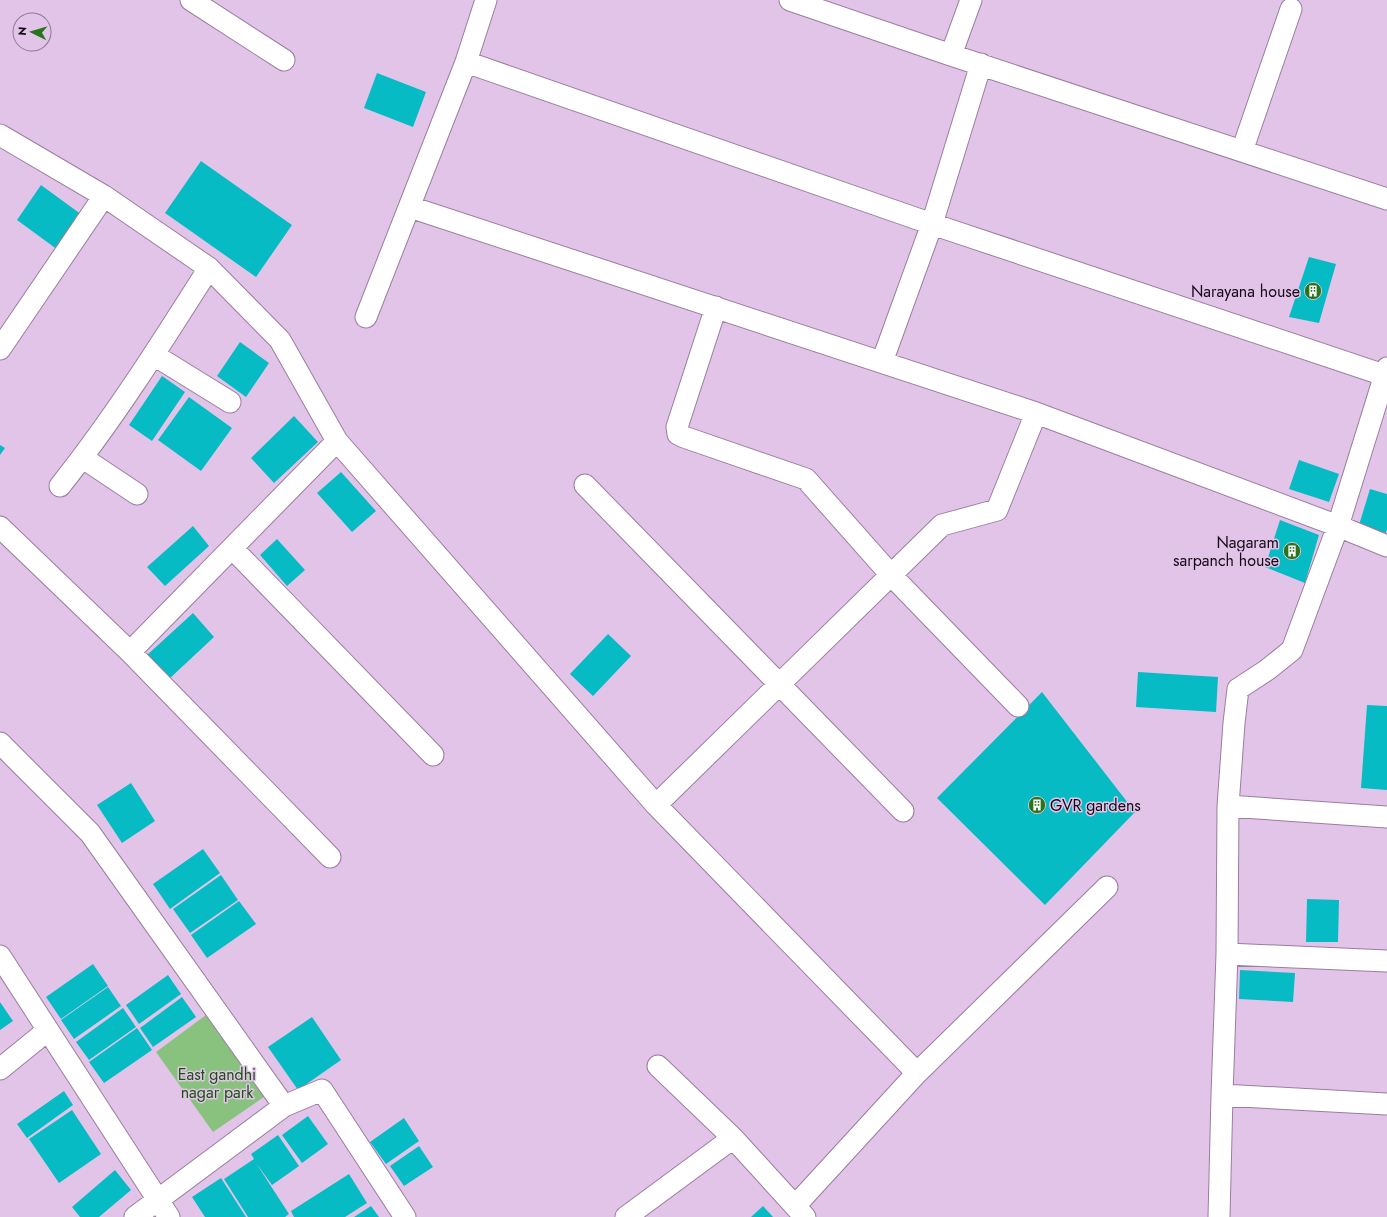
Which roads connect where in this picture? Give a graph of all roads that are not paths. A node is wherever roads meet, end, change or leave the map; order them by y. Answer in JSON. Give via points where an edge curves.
{"nodes":[{"id":1,"x":191,"y":0,"type":"edge"},
{"id":2,"x":486,"y":0,"type":"edge"},
{"id":3,"x":971,"y":0,"type":"edge"},
{"id":4,"x":798,"y":1,"type":"edge"},
{"id":5,"x":1291,"y":9,"type":"dead end"},
{"id":6,"x":951,"y":55,"type":"junction"},
{"id":7,"x":284,"y":60,"type":"dead end"},
{"id":8,"x":466,"y":62,"type":"junction"},
{"id":9,"x":981,"y":64,"type":"junction"},
{"id":10,"x":0,"y":135,"type":"edge"},
{"id":11,"x":1242,"y":151,"type":"junction"},
{"id":12,"x":104,"y":196,"type":"junction"},
{"id":13,"x":1387,"y":199,"type":"edge"},
{"id":14,"x":410,"y":207,"type":"junction"},
{"id":15,"x":932,"y":224,"type":"junction"},
{"id":16,"x":209,"y":268,"type":"junction"},
{"id":17,"x":716,"y":307,"type":"junction"},
{"id":18,"x":366,"y":317,"type":"dead end"},
{"id":19,"x":0,"y":349,"type":"edge"},
{"id":20,"x":154,"y":355,"type":"junction"},
{"id":21,"x":882,"y":362,"type":"junction"},
{"id":22,"x":1386,"y":373,"type":"edge"},
{"id":23,"x":230,"y":402,"type":"dead end"},
{"id":24,"x":1036,"y":413,"type":"junction"},
{"id":25,"x":337,"y":441,"type":"junction"},
{"id":26,"x":83,"y":458,"type":"junction"},
{"id":27,"x":585,"y":485,"type":"dead end"},
{"id":28,"x":60,"y":486,"type":"dead end"},
{"id":29,"x":137,"y":494,"type":"dead end"},
{"id":30,"x":1338,"y":526,"type":"junction"},
{"id":31,"x":0,"y":527,"type":"edge"},
{"id":32,"x":1387,"y":546,"type":"edge"},
{"id":33,"x":232,"y":548,"type":"junction"},
{"id":34,"x":891,"y":575,"type":"junction"},
{"id":35,"x":130,"y":652,"type":"junction"},
{"id":36,"x":779,"y":684,"type":"junction"},
{"id":37,"x":1018,"y":706,"type":"dead end"},
{"id":38,"x":0,"y":743,"type":"edge"},
{"id":39,"x":432,"y":755,"type":"dead end"},
{"id":40,"x":656,"y":805,"type":"junction"},
{"id":41,"x":1228,"y":806,"type":"junction"},
{"id":42,"x":903,"y":811,"type":"dead end"},
{"id":43,"x":1387,"y":818,"type":"edge"},
{"id":44,"x":330,"y":857,"type":"dead end"},
{"id":45,"x":1107,"y":887,"type":"dead end"},
{"id":46,"x":1227,"y":954,"type":"junction"},
{"id":47,"x":0,"y":956,"type":"edge"},
{"id":48,"x":1387,"y":961,"type":"edge"},
{"id":49,"x":48,"y":1030,"type":"junction"},
{"id":50,"x":658,"y":1066,"type":"dead end"},
{"id":51,"x":0,"y":1069,"type":"edge"},
{"id":52,"x":917,"y":1073,"type":"junction"},
{"id":53,"x":1222,"y":1095,"type":"junction"},
{"id":54,"x":1387,"y":1104,"type":"edge"},
{"id":55,"x":284,"y":1106,"type":"junction"},
{"id":56,"x":733,"y":1138,"type":"junction"},
{"id":57,"x":163,"y":1209,"type":"edge"},
{"id":58,"x":800,"y":1212,"type":"edge"},
{"id":59,"x":135,"y":1217,"type":"edge"},
{"id":60,"x":405,"y":1217,"type":"edge"},
{"id":61,"x":626,"y":1217,"type":"edge"},
{"id":62,"x":1219,"y":1217,"type":"edge"}],
"edges":[{"from":1,"to":7,"type":"street"},
{"from":2,"to":8,"type":"street"},
{"from":3,"to":6,"type":"street"},
{"from":4,"to":6,"type":"street"},
{"from":5,"to":11,"type":"street"},
{"from":6,"to":9,"type":"street"},
{"from":8,"to":14,"type":"street"},
{"from":8,"to":15,"type":"street"},
{"from":9,"to":11,"type":"street"},
{"from":9,"to":15,"type":"street"},
{"from":10,"to":12,"type":"street"},
{"from":11,"to":13,"type":"street"},
{"from":12,"to":16,"type":"street"},
{"from":12,"to":19,"type":"street"},
{"from":14,"to":17,"type":"street"},
{"from":14,"to":18,"type":"street"},
{"from":15,"to":21,"type":"street"},
{"from":15,"to":22,"type":"street"},
{"from":16,"to":20,"type":"street"},
{"from":16,"to":25,"type":"street","via":[[280,340]]},
{"from":17,"to":21,"type":"street"},
{"from":17,"to":34,"type":"street","via":[[677,427],[678,434],[806,479]]},
{"from":20,"to":23,"type":"street"},
{"from":20,"to":26,"type":"street"},
{"from":21,"to":24,"type":"street"},
{"from":22,"to":30,"type":"street"},
{"from":24,"to":30,"type":"street"},
{"from":24,"to":34,"type":"street","via":[[997,510],[942,525]]},
{"from":25,"to":33,"type":"street"},
{"from":25,"to":40,"type":"street"},
{"from":26,"to":28,"type":"street"},
{"from":26,"to":29,"type":"street"},
{"from":27,"to":36,"type":"street"},
{"from":30,"to":32,"type":"street"},
{"from":30,"to":41,"type":"street","via":[[1292,650],[1238,689]]},
{"from":31,"to":35,"type":"street"},
{"from":33,"to":35,"type":"street"},
{"from":33,"to":39,"type":"street"},
{"from":34,"to":36,"type":"street"},
{"from":34,"to":37,"type":"street"},
{"from":35,"to":44,"type":"street"},
{"from":36,"to":40,"type":"street"},
{"from":36,"to":42,"type":"street"},
{"from":38,"to":55,"type":"street","via":[[90,833]]},
{"from":40,"to":52,"type":"street"},
{"from":41,"to":43,"type":"street"},
{"from":41,"to":46,"type":"street"},
{"from":45,"to":52,"type":"street"},
{"from":46,"to":48,"type":"street"},
{"from":46,"to":53,"type":"street"},
{"from":47,"to":49,"type":"street"},
{"from":49,"to":51,"type":"street"},
{"from":49,"to":57,"type":"street"},
{"from":50,"to":56,"type":"street"},
{"from":52,"to":58,"type":"street"},
{"from":53,"to":54,"type":"street"},
{"from":53,"to":62,"type":"street"},
{"from":55,"to":57,"type":"street"},
{"from":55,"to":60,"type":"street","via":[[322,1090]]},
{"from":56,"to":58,"type":"street"},
{"from":56,"to":61,"type":"street"},
{"from":57,"to":59,"type":"street"}]}
